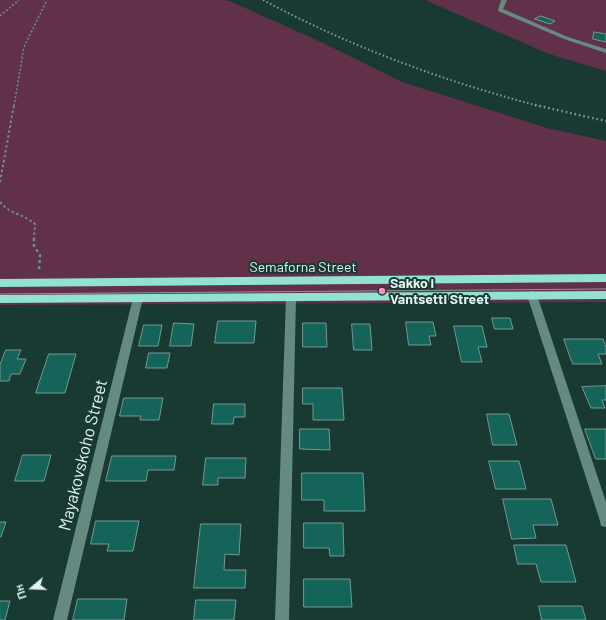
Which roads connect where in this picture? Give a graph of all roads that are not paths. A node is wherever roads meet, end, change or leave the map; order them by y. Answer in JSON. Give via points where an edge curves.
{"nodes":[{"id":1,"x":504,"y":0,"type":"edge"},
{"id":2,"x":606,"y":51,"type":"edge"},
{"id":3,"x":606,"y":278,"type":"edge"},
{"id":4,"x":0,"y":283,"type":"edge"},
{"id":5,"x":532,"y":295,"type":"junction"},
{"id":6,"x":606,"y":295,"type":"edge"},
{"id":7,"x":291,"y":297,"type":"junction"},
{"id":8,"x":138,"y":298,"type":"junction"},
{"id":9,"x":0,"y":299,"type":"edge"},
{"id":10,"x":606,"y":521,"type":"edge"},
{"id":11,"x":60,"y":620,"type":"edge"},
{"id":12,"x":282,"y":620,"type":"edge"}],
"edges":[{"from":1,"to":2,"type":"street","via":[[500,10],[566,38]]},
{"from":3,"to":4,"type":"main road","name":"Semaforna Street"},
{"from":5,"to":6,"type":"main road"},
{"from":5,"to":7,"type":"main road"},
{"from":5,"to":10,"type":"street"},
{"from":7,"to":8,"type":"main road"},
{"from":7,"to":12,"type":"street"},
{"from":8,"to":9,"type":"main road"},
{"from":8,"to":11,"type":"street","name":"Mayakovskoho Street"}]}
